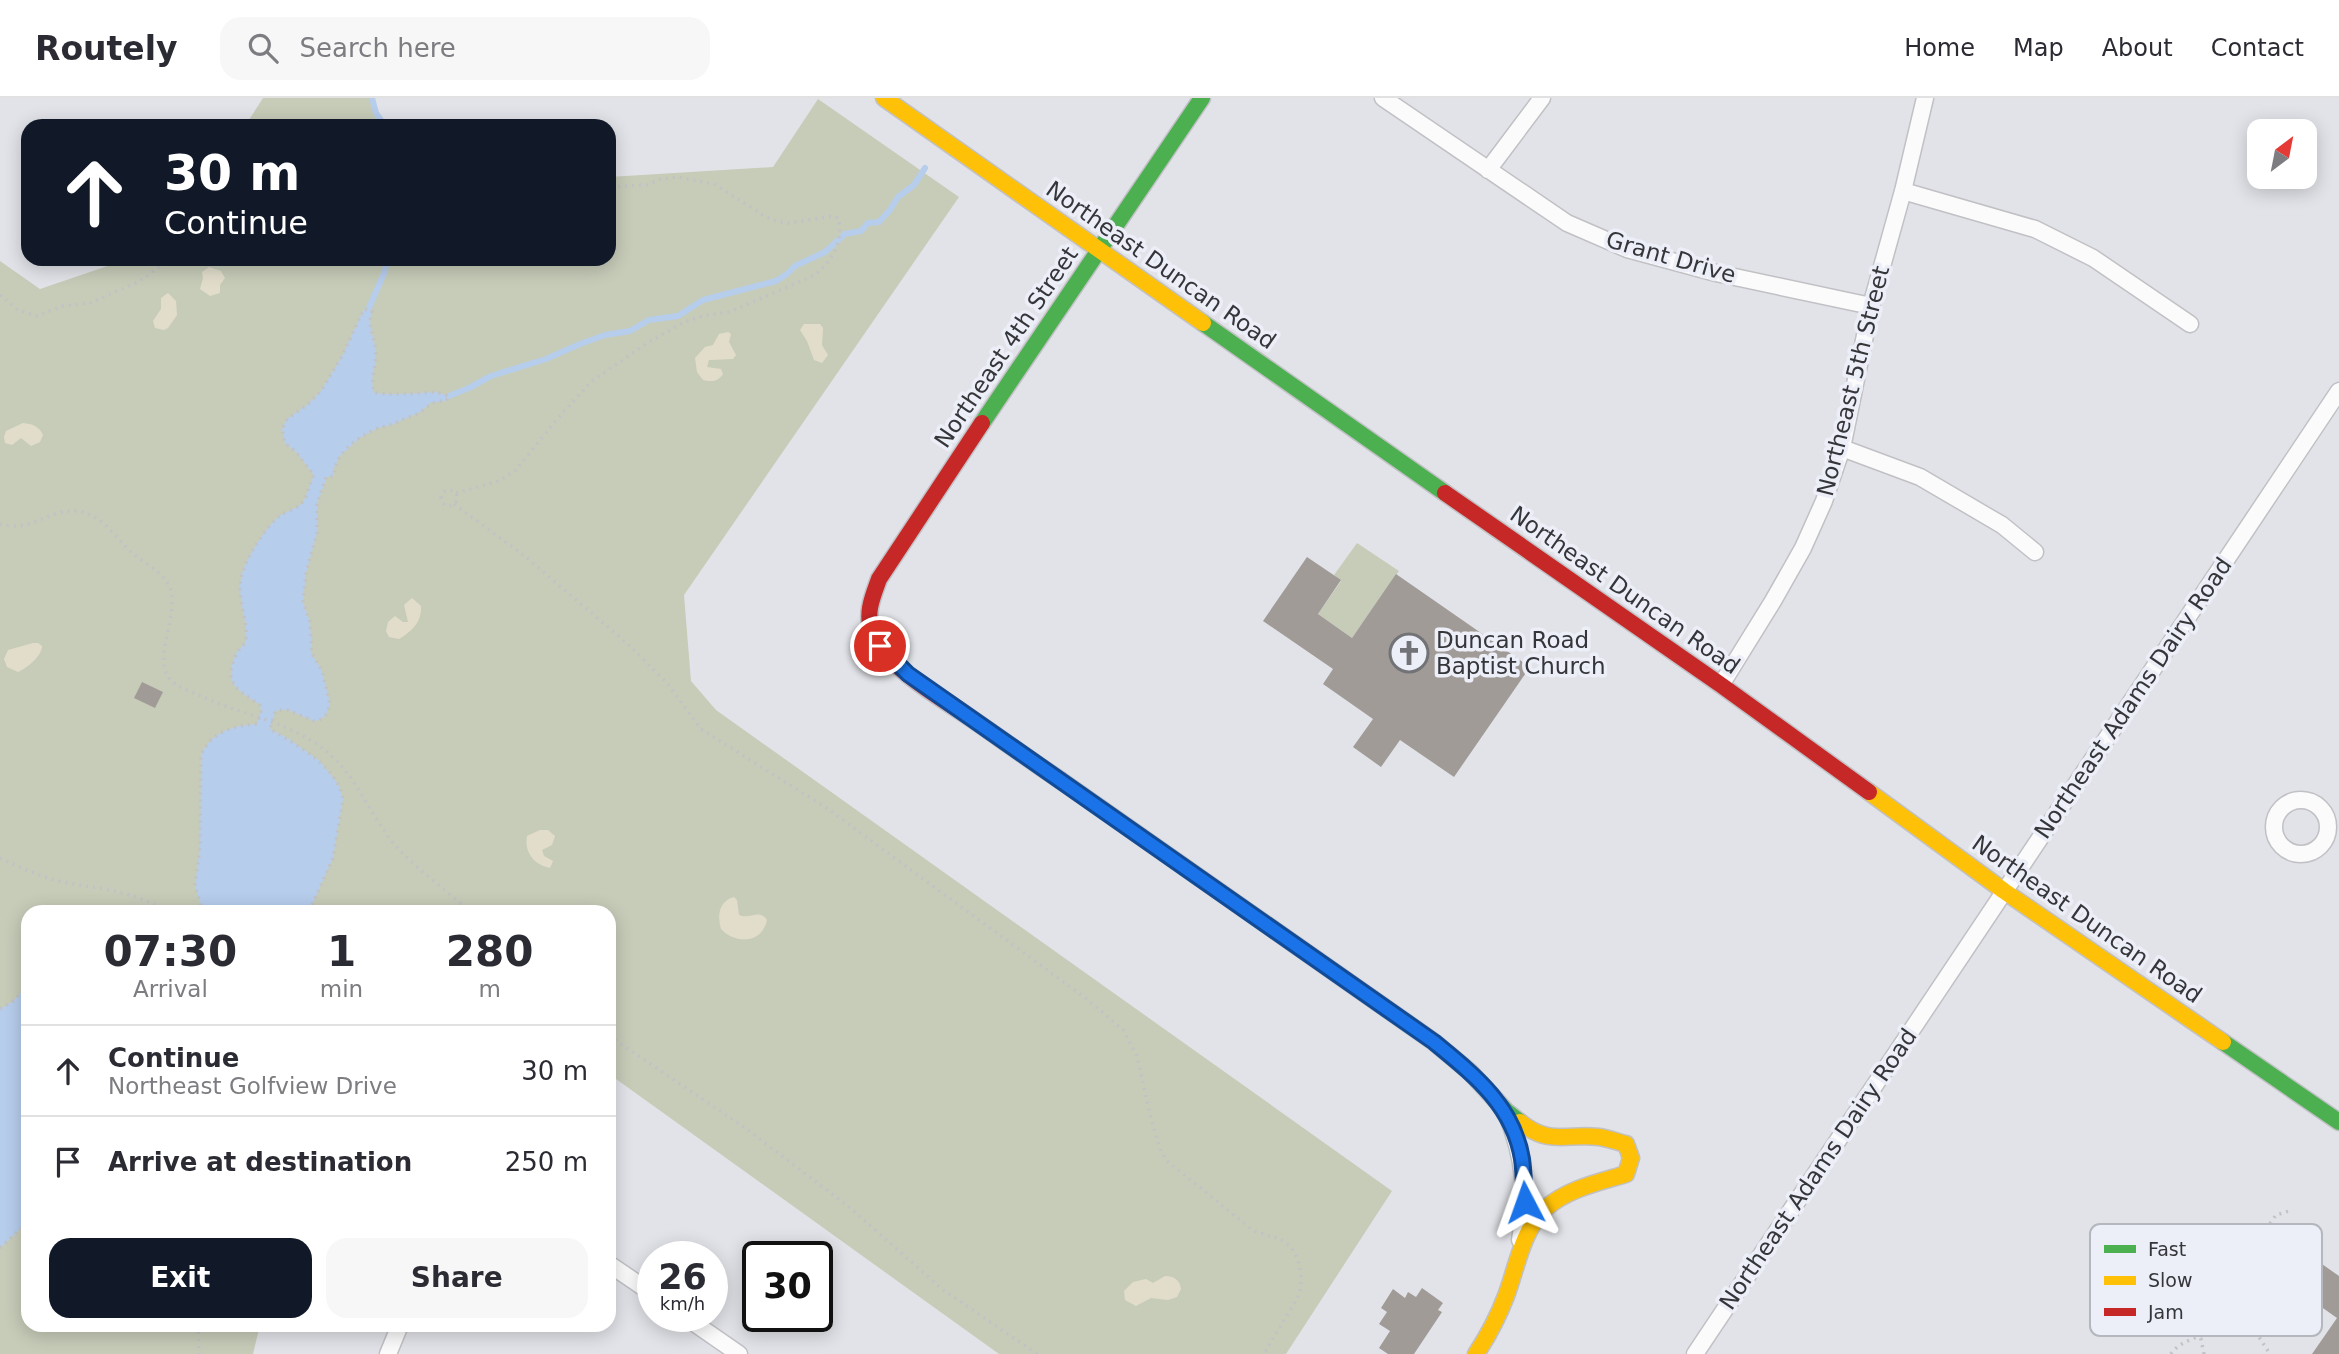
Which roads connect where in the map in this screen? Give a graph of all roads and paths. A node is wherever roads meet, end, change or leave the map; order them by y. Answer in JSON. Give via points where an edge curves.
{"nodes":[{"id":1,"x":884,"y":98,"type":"edge"},
{"id":2,"x":1202,"y":98,"type":"edge"},
{"id":3,"x":1383,"y":98,"type":"edge"},
{"id":4,"x":1542,"y":98,"type":"edge"},
{"id":5,"x":1925,"y":98,"type":"edge"},
{"id":6,"x":1488,"y":170,"type":"junction"},
{"id":7,"x":616,"y":187,"type":"edge"},
{"id":8,"x":1903,"y":191,"type":"junction"},
{"id":9,"x":1099,"y":248,"type":"junction"},
{"id":10,"x":161,"y":266,"type":"edge"},
{"id":11,"x":0,"y":295,"type":"edge"},
{"id":12,"x":1871,"y":306,"type":"junction"},
{"id":13,"x":2190,"y":324,"type":"dead end"},
{"id":14,"x":2339,"y":391,"type":"edge"},
{"id":15,"x":1842,"y":448,"type":"junction"},
{"id":16,"x":456,"y":493,"type":"junction"},
{"id":17,"x":454,"y":504,"type":"junction"},
{"id":18,"x":0,"y":524,"type":"edge"},
{"id":19,"x":2035,"y":552,"type":"dead end"},
{"id":20,"x":1721,"y":684,"type":"junction"},
{"id":21,"x":260,"y":717,"type":"junction"},
{"id":22,"x":272,"y":721,"type":"junction"},
{"id":23,"x":0,"y":858,"type":"edge"},
{"id":24,"x":2004,"y":891,"type":"junction"},
{"id":25,"x":156,"y":905,"type":"edge"},
{"id":26,"x":201,"y":905,"type":"edge"},
{"id":27,"x":312,"y":905,"type":"edge"},
{"id":28,"x":462,"y":905,"type":"edge"},
{"id":29,"x":21,"y":993,"type":"edge"},
{"id":30,"x":0,"y":1009,"type":"edge"},
{"id":31,"x":616,"y":1041,"type":"edge"},
{"id":32,"x":1506,"y":1111,"type":"junction"},
{"id":33,"x":2339,"y":1122,"type":"edge"},
{"id":34,"x":2289,"y":1211,"type":"dead end"},
{"id":35,"x":2270,"y":1224,"type":"edge"},
{"id":36,"x":21,"y":1228,"type":"edge"},
{"id":37,"x":0,"y":1248,"type":"edge"},
{"id":38,"x":1517,"y":1259,"type":"junction"},
{"id":39,"x":616,"y":1269,"type":"edge"},
{"id":40,"x":637,"y":1283,"type":"edge"},
{"id":41,"x":198,"y":1332,"type":"edge"},
{"id":42,"x":397,"y":1332,"type":"edge"},
{"id":43,"x":707,"y":1332,"type":"edge"},
{"id":44,"x":2201,"y":1336,"type":"joint"},
{"id":45,"x":2257,"y":1336,"type":"edge"},
{"id":46,"x":199,"y":1354,"type":"edge"},
{"id":47,"x":388,"y":1354,"type":"edge"},
{"id":48,"x":739,"y":1354,"type":"edge"},
{"id":49,"x":1037,"y":1354,"type":"edge"},
{"id":50,"x":1264,"y":1354,"type":"edge"},
{"id":51,"x":1476,"y":1354,"type":"edge"},
{"id":52,"x":1695,"y":1354,"type":"edge"},
{"id":53,"x":2171,"y":1354,"type":"edge"},
{"id":54,"x":2204,"y":1354,"type":"edge"},
{"id":55,"x":2270,"y":1354,"type":"edge"}],
"edges":[{"from":1,"to":9,"type":"street","name":"Northeast Duncan Road"},
{"from":2,"to":9,"type":"street","name":"Northeast 4th Street"},
{"from":3,"to":6,"type":"street","name":"Grant Drive"},
{"from":4,"to":6,"type":"street"},
{"from":5,"to":8,"type":"street","name":"Northeast 5th Street"},
{"from":6,"to":12,"type":"street","name":"Grant Drive","via":[[1567,223],[1627,249]]},
{"from":7,"to":16,"type":"path","via":[[677,177],[700,180],[730,192],[772,220],[789,223],[834,216],[841,227],[836,250],[815,275],[729,312],[684,322],[649,342],[592,381],[515,471],[499,481]]},
{"from":8,"to":12,"type":"street","name":"Northeast 5th Street"},
{"from":8,"to":13,"type":"street","via":[[2035,229],[2093,258]]},
{"from":9,"to":20,"type":"street","name":"Northeast Duncan Road"},
{"from":9,"to":32,"type":"street","name":"Northeast 4th Street","via":[[879,579],[869,611],[871,630],[908,674],[1434,1042]]},
{"from":10,"to":11,"type":"path","via":[[138,282],[90,303],[63,306],[37,316],[18,310]]},
{"from":12,"to":15,"type":"street","name":"Northeast 5th Street"},
{"from":14,"to":24,"type":"street","name":"Northeast Adams Dairy Road"},
{"from":15,"to":19,"type":"street","via":[[1920,477],[2002,525]]},
{"from":15,"to":20,"type":"street","name":"Northeast 5th Street","via":[[1803,548]]},
{"from":16,"to":17,"type":"path"},
{"from":16,"to":17,"type":"path","via":[[449,489],[441,496],[444,504]]},
{"from":17,"to":50,"type":"path","via":[[536,565],[630,646],[667,683],[701,729],[828,809],[1123,1030],[1137,1056],[1151,1119],[1167,1161],[1250,1228],[1285,1242],[1294,1253],[1301,1274],[1299,1295]]},
{"from":18,"to":21,"type":"path","via":[[17,526],[71,511],[103,523],[170,588],[173,612],[164,660],[168,678],[217,704]]},
{"from":20,"to":24,"type":"street","name":"Northeast Duncan Road"},
{"from":21,"to":22,"type":"path"},
{"from":21,"to":22,"type":"path","via":[[260,705],[238,691],[231,673],[247,634],[241,576],[252,551],[280,515],[304,500],[314,475],[285,443],[282,429],[287,419],[321,391],[364,309],[372,311],[368,323],[376,354],[374,392],[449,396],[360,438],[340,456],[334,476],[324,481],[303,602],[312,654],[320,666],[330,705],[325,717],[314,721],[278,709]]},
{"from":21,"to":26,"type":"path","via":[[257,724],[222,731],[201,755],[195,886]]},
{"from":22,"to":27,"type":"path","via":[[270,729],[320,761],[341,792],[333,858]]},
{"from":22,"to":28,"type":"path","via":[[329,753],[360,790],[392,842]]},
{"from":23,"to":25,"type":"path","via":[[53,879],[129,893]]},
{"from":24,"to":33,"type":"street","name":"Northeast Duncan Road"},
{"from":24,"to":52,"type":"street","name":"Northeast Adams Dairy Road"},
{"from":29,"to":30,"type":"path"},
{"from":31,"to":49,"type":"path","via":[[748,1130],[849,1207],[942,1289]]},
{"from":32,"to":38,"type":"street","via":[[1522,1158],[1525,1202]]},
{"from":32,"to":38,"type":"street","via":[[1531,1131],[1555,1138],[1598,1137],[1626,1144],[1631,1158],[1626,1174],[1548,1207],[1531,1228]]},
{"from":34,"to":35,"type":"path","via":[[2276,1215]]},
{"from":36,"to":37,"type":"path"},
{"from":38,"to":51,"type":"street","via":[[1494,1326]]},
{"from":39,"to":40,"type":"street"},
{"from":41,"to":46,"type":"path"},
{"from":42,"to":47,"type":"street"},
{"from":43,"to":48,"type":"street"},
{"from":44,"to":53,"type":"path","via":[[2176,1346]]},
{"from":44,"to":54,"type":"path"},
{"from":45,"to":55,"type":"path"}]}
